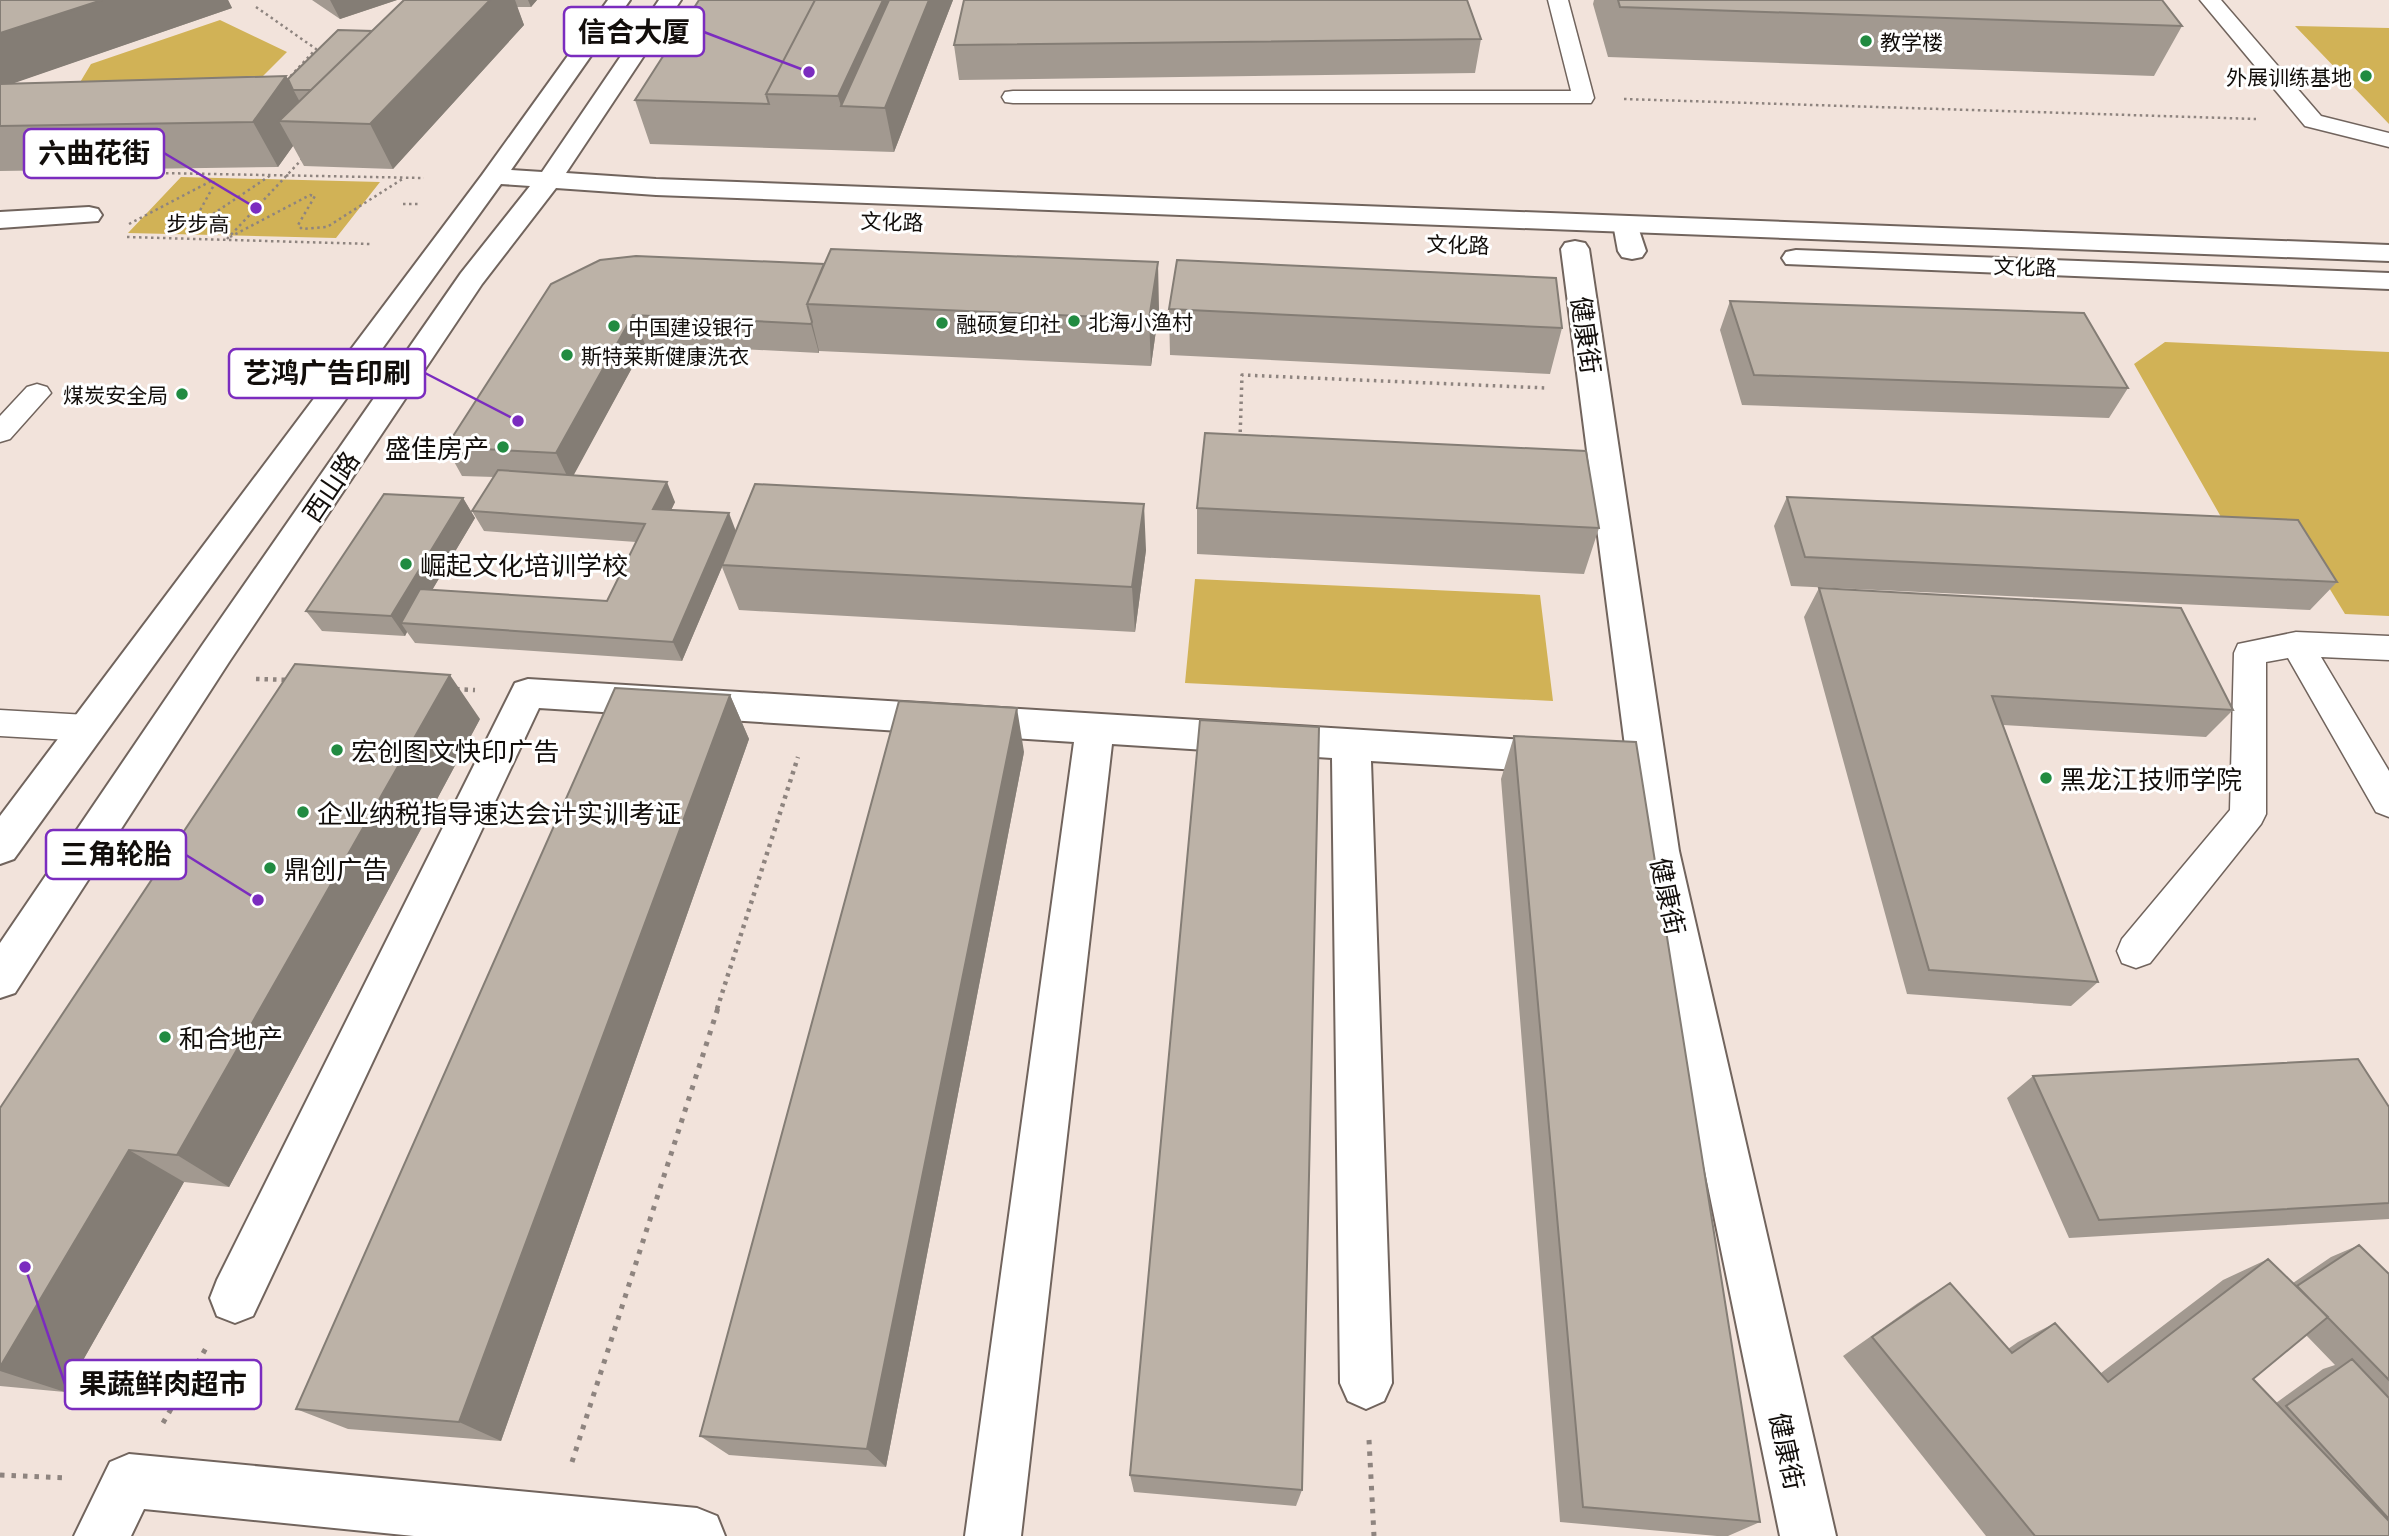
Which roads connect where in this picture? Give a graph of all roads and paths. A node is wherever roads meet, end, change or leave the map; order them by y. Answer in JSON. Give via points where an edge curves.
{"nodes":[{"id":1,"x":619,"y":0,"type":"edge"},
{"id":2,"x":670,"y":0,"type":"edge"},
{"id":3,"x":1558,"y":0,"type":"edge"},
{"id":4,"x":2210,"y":0,"type":"edge"},
{"id":5,"x":256,"y":7,"type":"dead end"},
{"id":6,"x":278,"y":89,"type":"edge"},
{"id":7,"x":1013,"y":97,"type":"edge"},
{"id":8,"x":1657,"y":99,"type":"dead end"},
{"id":9,"x":2312,"y":121,"type":"junction"},
{"id":10,"x":2389,"y":140,"type":"edge"},
{"id":11,"x":313,"y":147,"type":"edge"},
{"id":12,"x":159,"y":173,"type":"edge"},
{"id":13,"x":271,"y":175,"type":"junction"},
{"id":14,"x":286,"y":176,"type":"junction"},
{"id":15,"x":404,"y":178,"type":"junction"},
{"id":16,"x":424,"y":178,"type":"dead end"},
{"id":17,"x":493,"y":178,"type":"junction"},
{"id":18,"x":544,"y":198,"type":"junction"},
{"id":19,"x":611,"y":209,"type":"dead end"},
{"id":20,"x":89,"y":215,"type":"dead end"},
{"id":21,"x":0,"y":220,"type":"edge"},
{"id":22,"x":960,"y":224,"type":"dead end"},
{"id":23,"x":1626,"y":224,"type":"junction"},
{"id":24,"x":129,"y":225,"type":"dead end"},
{"id":25,"x":120,"y":237,"type":"dead end"},
{"id":26,"x":227,"y":239,"type":"junction"},
{"id":27,"x":371,"y":244,"type":"dead end"},
{"id":28,"x":1593,"y":249,"type":"junction"},
{"id":29,"x":1660,"y":252,"type":"dead end"},
{"id":30,"x":2389,"y":253,"type":"edge"},
{"id":31,"x":1769,"y":257,"type":"dead end"},
{"id":32,"x":2389,"y":281,"type":"edge"},
{"id":33,"x":1595,"y":390,"type":"junction"},
{"id":34,"x":37,"y":393,"type":"dead end"},
{"id":35,"x":0,"y":433,"type":"edge"},
{"id":36,"x":1240,"y":442,"type":"edge"},
{"id":37,"x":2296,"y":644,"type":"junction"},
{"id":38,"x":2389,"y":648,"type":"edge"},
{"id":39,"x":446,"y":688,"type":"edge"},
{"id":40,"x":528,"y":693,"type":"junction"},
{"id":41,"x":813,"y":710,"type":"junction"},
{"id":42,"x":0,"y":723,"type":"edge"},
{"id":43,"x":87,"y":728,"type":"junction"},
{"id":44,"x":1095,"y":728,"type":"junction"},
{"id":45,"x":1351,"y":744,"type":"junction"},
{"id":46,"x":1647,"y":763,"type":"junction"},
{"id":47,"x":2389,"y":802,"type":"edge"},
{"id":48,"x":0,"y":847,"type":"edge"},
{"id":49,"x":2136,"y":951,"type":"dead end"},
{"id":50,"x":0,"y":979,"type":"edge"},
{"id":51,"x":235,"y":1298,"type":"joint"},
{"id":52,"x":1366,"y":1383,"type":"joint"},
{"id":53,"x":129,"y":1481,"type":"junction"},
{"id":54,"x":552,"y":1522,"type":"junction"},
{"id":55,"x":102,"y":1536,"type":"edge"},
{"id":56,"x":697,"y":1536,"type":"edge"},
{"id":57,"x":993,"y":1536,"type":"edge"},
{"id":58,"x":1374,"y":1536,"type":"edge"},
{"id":59,"x":1808,"y":1536,"type":"edge"}],
"edges":[{"from":1,"to":17,"type":"main road","name":"西山路"},
{"from":2,"to":18,"type":"main road","name":"西山路"},
{"from":3,"to":7,"type":"lane","via":[[1583,98]]},
{"from":4,"to":9,"type":"lane"},
{"from":5,"to":6,"type":"path","via":[[316,49]]},
{"from":8,"to":9,"type":"path"},
{"from":9,"to":10,"type":"lane"},
{"from":11,"to":14,"type":"path"},
{"from":12,"to":13,"type":"path"},
{"from":13,"to":14,"type":"path"},
{"from":13,"to":24,"type":"path","via":[[204,220],[197,219],[198,214],[214,180]]},
{"from":14,"to":15,"type":"path"},
{"from":14,"to":26,"type":"path"},
{"from":15,"to":16,"type":"path"},
{"from":15,"to":26,"type":"path","via":[[327,226],[302,229],[298,225],[315,196],[310,195]]},
{"from":17,"to":18,"type":"main road"},
{"from":17,"to":43,"type":"main road","name":"西山路"},
{"from":18,"to":23,"type":"main road","name":"文化路"},
{"from":18,"to":50,"type":"main road","name":"西山路","via":[[471,279]]},
{"from":19,"to":22,"type":"main road","name":"文化路"},
{"from":20,"to":21,"type":"main road"},
{"from":23,"to":28,"type":"main road","name":"健康街"},
{"from":23,"to":30,"type":"main road","name":"文化路"},
{"from":25,"to":26,"type":"path","name":"步步高"},
{"from":26,"to":27,"type":"path","name":"步步高"},
{"from":28,"to":29,"type":"main road"},
{"from":28,"to":33,"type":"main road","name":"健康街"},
{"from":31,"to":32,"type":"main road","name":"文化路"},
{"from":33,"to":36,"type":"path","via":[[1242,375]]},
{"from":33,"to":46,"type":"main road","name":"健康街"},
{"from":34,"to":35,"type":"lane"},
{"from":37,"to":38,"type":"lane"},
{"from":37,"to":47,"type":"lane"},
{"from":37,"to":49,"type":"lane","via":[[2250,653],[2248,814]]},
{"from":39,"to":40,"type":"path"},
{"from":40,"to":41,"type":"main road"},
{"from":40,"to":51,"type":"main road"},
{"from":41,"to":44,"type":"main road"},
{"from":41,"to":54,"type":"path"},
{"from":42,"to":43,"type":"lane"},
{"from":43,"to":48,"type":"main road","name":"西山路"},
{"from":44,"to":45,"type":"main road"},
{"from":44,"to":57,"type":"main road"},
{"from":45,"to":46,"type":"main road"},
{"from":45,"to":52,"type":"main road"},
{"from":46,"to":59,"type":"main road","name":"健康街","via":[[1659,851]]},
{"from":51,"to":53,"type":"path"},
{"from":52,"to":58,"type":"path"},
{"from":53,"to":54,"type":"main road"},
{"from":53,"to":55,"type":"main road"},
{"from":54,"to":56,"type":"main road"}]}
